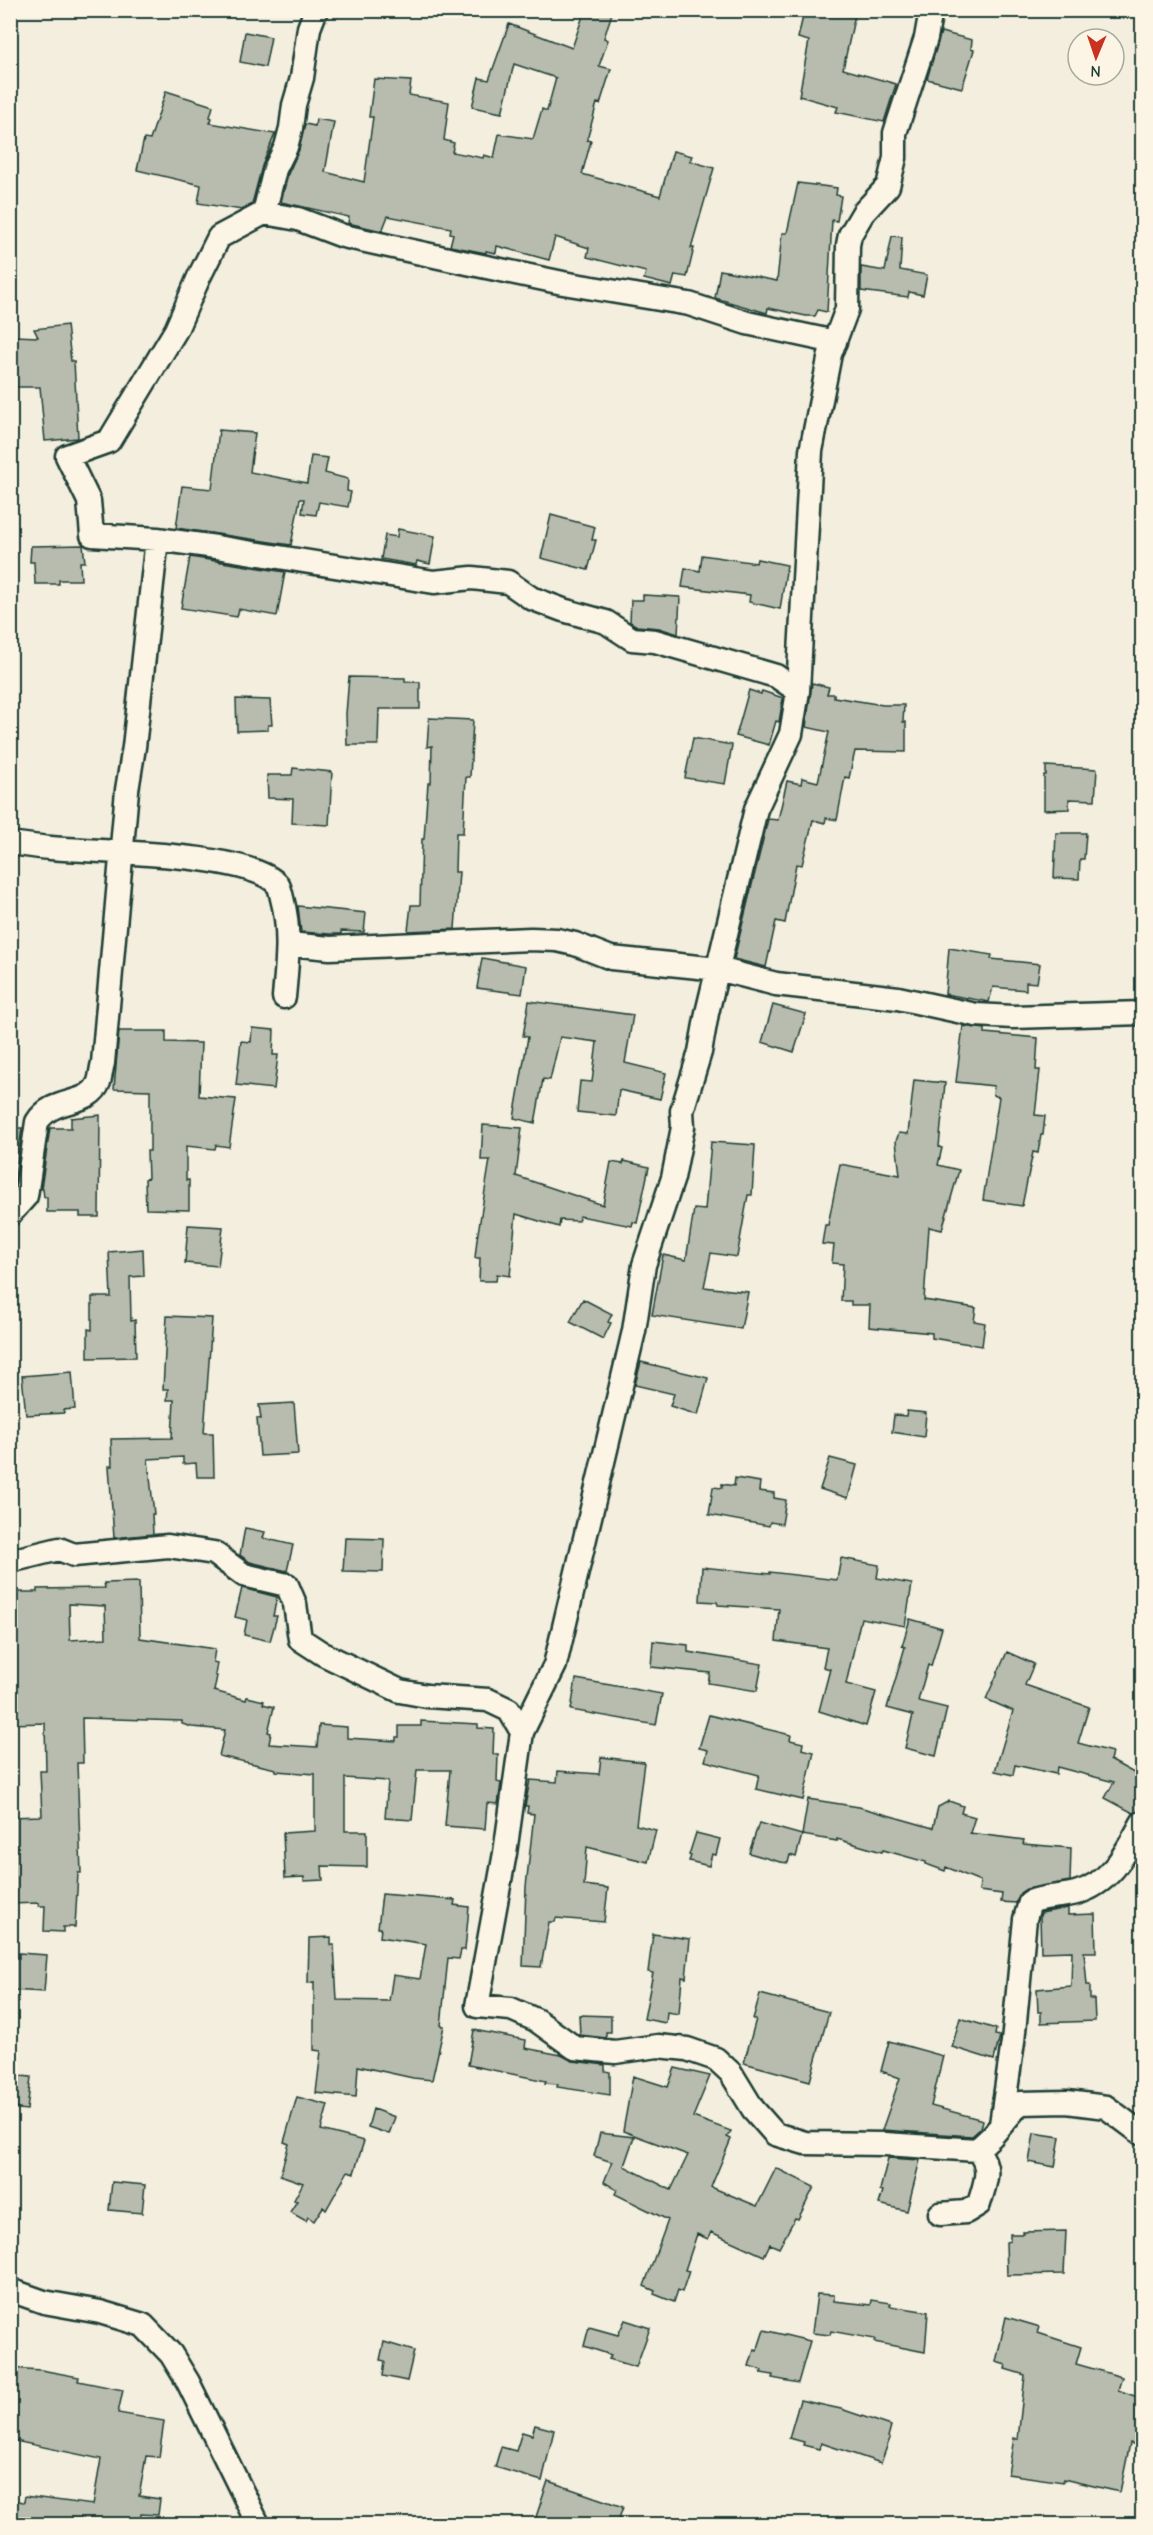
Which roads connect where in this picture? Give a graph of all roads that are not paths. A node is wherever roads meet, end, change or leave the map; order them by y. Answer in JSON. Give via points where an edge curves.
{"nodes":[{"id":1,"x":316,"y":10,"type":"edge"},
{"id":2,"x":931,"y":10,"type":"edge"},
{"id":3,"x":264,"y":213,"type":"junction"},
{"id":4,"x":835,"y":342,"type":"junction"},
{"id":5,"x":157,"y":539,"type":"junction"},
{"id":6,"x":798,"y":691,"type":"junction"},
{"id":7,"x":10,"y":843,"type":"edge"},
{"id":8,"x":121,"y":851,"type":"junction"},
{"id":9,"x":289,"y":944,"type":"junction"},
{"id":10,"x":718,"y":969,"type":"junction"},
{"id":11,"x":284,"y":997,"type":"dead end"},
{"id":12,"x":1143,"y":1012,"type":"edge"},
{"id":13,"x":10,"y":1214,"type":"edge"},
{"id":14,"x":10,"y":1561,"type":"edge"},
{"id":15,"x":522,"y":1732,"type":"junction"},
{"id":16,"x":1143,"y":1823,"type":"edge"},
{"id":17,"x":1001,"y":2124,"type":"junction"},
{"id":18,"x":1143,"y":2134,"type":"edge"},
{"id":19,"x":977,"y":2150,"type":"junction"},
{"id":20,"x":940,"y":2214,"type":"dead end"},
{"id":21,"x":10,"y":2290,"type":"edge"},
{"id":22,"x":258,"y":2524,"type":"edge"}],
"edges":[{"from":1,"to":3,"type":"street","via":[[309,28],[291,128]]},
{"from":2,"to":4,"type":"street","via":[[926,38],[895,133],[895,158],[888,186],[863,213],[850,235],[847,309]]},
{"from":3,"to":4,"type":"street","via":[[298,219],[343,236],[575,285],[689,304],[747,323]]},
{"from":3,"to":5,"type":"street","via":[[219,237],[176,330],[109,441],[67,456],[89,501],[92,535]]},
{"from":4,"to":6,"type":"street","via":[[811,451]]},
{"from":5,"to":6,"type":"street","via":[[434,582],[472,578],[508,582],[531,598],[606,621],[632,639],[655,641],[776,676]]},
{"from":5,"to":8,"type":"street"},
{"from":6,"to":10,"type":"street","via":[[791,734],[756,810]]},
{"from":7,"to":8,"type":"street"},
{"from":8,"to":9,"type":"street","via":[[227,864],[259,872],[278,885]]},
{"from":8,"to":13,"type":"street","via":[[99,1082],[93,1093],[43,1112],[37,1122],[26,1196]]},
{"from":9,"to":10,"type":"street","via":[[330,948],[557,940],[611,958]]},
{"from":9,"to":11,"type":"street"},
{"from":10,"to":12,"type":"street","via":[[776,984],[898,998],[976,1015]]},
{"from":10,"to":15,"type":"street","via":[[682,1111],[683,1127],[673,1179],[644,1265],[634,1331],[555,1665]]},
{"from":14,"to":15,"type":"street","via":[[59,1549],[74,1555],[168,1546],[214,1553],[244,1575],[287,1585],[295,1604],[300,1639],[323,1654],[400,1691],[488,1700],[509,1710]]},
{"from":15,"to":19,"type":"street","via":[[477,2006],[511,2009],[528,2016],[575,2048],[615,2052],[658,2046],[687,2049],[716,2059],[731,2073],[753,2109],[775,2134],[805,2143]]},
{"from":16,"to":17,"type":"street","via":[[1122,1860],[1106,1878],[1079,1892],[1030,1902]]},
{"from":17,"to":18,"type":"street","via":[[1020,2103],[1067,2102],[1106,2107]]},
{"from":17,"to":19,"type":"street"},
{"from":19,"to":20,"type":"street","via":[[986,2160],[987,2177],[979,2204],[966,2212]]},
{"from":21,"to":22,"type":"street","via":[[143,2325],[171,2354],[188,2382]]}]}
